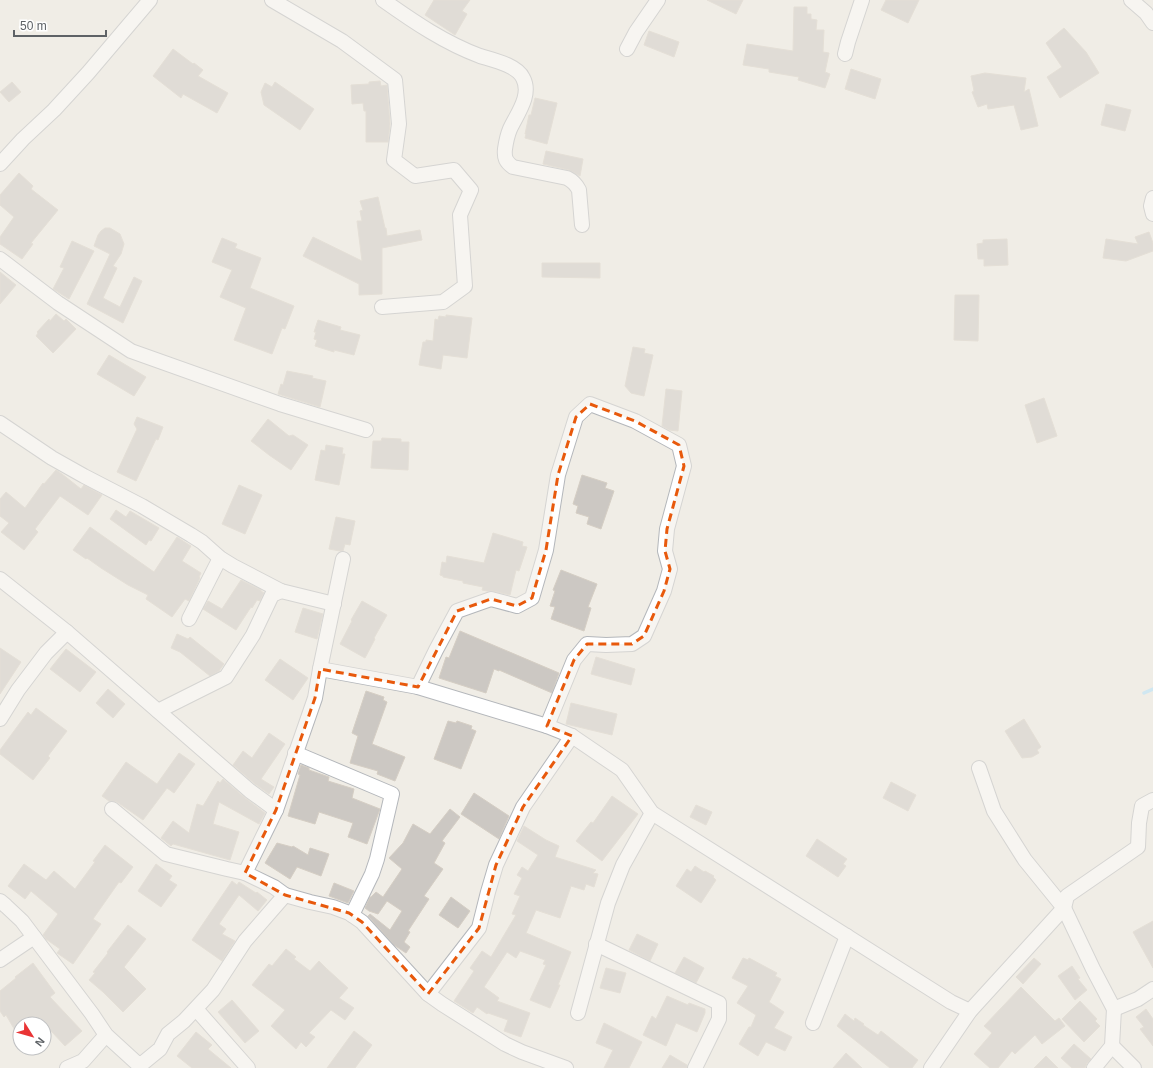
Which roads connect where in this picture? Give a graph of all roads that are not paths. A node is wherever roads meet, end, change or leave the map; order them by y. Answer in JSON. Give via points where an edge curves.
{"nodes":[{"id":1,"x":150,"y":0,"type":"edge"},
{"id":2,"x":272,"y":0,"type":"edge"},
{"id":3,"x":658,"y":0,"type":"edge"},
{"id":4,"x":862,"y":0,"type":"edge"},
{"id":5,"x":1131,"y":0,"type":"edge"},
{"id":6,"x":389,"y":2,"type":"edge"},
{"id":7,"x":1153,"y":23,"type":"edge"},
{"id":8,"x":627,"y":49,"type":"dead end"},
{"id":9,"x":846,"y":54,"type":"dead end"},
{"id":10,"x":0,"y":164,"type":"edge"},
{"id":11,"x":1153,"y":198,"type":"edge"},
{"id":12,"x":1153,"y":214,"type":"edge"},
{"id":13,"x":582,"y":225,"type":"dead end"},
{"id":14,"x":0,"y":259,"type":"edge"},
{"id":15,"x":382,"y":307,"type":"dead end"},
{"id":16,"x":0,"y":422,"type":"edge"},
{"id":17,"x":366,"y":430,"type":"dead end"},
{"id":18,"x":220,"y":558,"type":"junction"},
{"id":19,"x":343,"y":559,"type":"dead end"},
{"id":20,"x":0,"y":580,"type":"edge"},
{"id":21,"x":281,"y":591,"type":"junction"},
{"id":22,"x":334,"y":604,"type":"junction"},
{"id":23,"x":189,"y":619,"type":"dead end"},
{"id":24,"x":66,"y":632,"type":"junction"},
{"id":25,"x":320,"y":669,"type":"junction"},
{"id":26,"x":418,"y":687,"type":"junction"},
{"id":27,"x":158,"y":711,"type":"junction"},
{"id":28,"x":0,"y":719,"type":"edge"},
{"id":29,"x":547,"y":726,"type":"junction"},
{"id":30,"x":572,"y":736,"type":"junction"},
{"id":31,"x":295,"y":753,"type":"junction"},
{"id":32,"x":979,"y":768,"type":"dead end"},
{"id":33,"x":1153,"y":800,"type":"edge"},
{"id":34,"x":112,"y":809,"type":"dead end"},
{"id":35,"x":276,"y":810,"type":"junction"},
{"id":36,"x":652,"y":813,"type":"junction"},
{"id":37,"x":245,"y":873,"type":"junction"},
{"id":38,"x":286,"y":895,"type":"junction"},
{"id":39,"x":0,"y":901,"type":"edge"},
{"id":40,"x":1064,"y":908,"type":"junction"},
{"id":41,"x":352,"y":915,"type":"junction"},
{"id":42,"x":847,"y":936,"type":"junction"},
{"id":43,"x":34,"y":937,"type":"junction"},
{"id":44,"x":596,"y":944,"type":"junction"},
{"id":45,"x":0,"y":960,"type":"edge"},
{"id":46,"x":1153,"y":989,"type":"edge"},
{"id":47,"x":428,"y":994,"type":"junction"},
{"id":48,"x":196,"y":1009,"type":"junction"},
{"id":49,"x":1114,"y":1009,"type":"junction"},
{"id":50,"x":970,"y":1011,"type":"junction"},
{"id":51,"x":578,"y":1013,"type":"dead end"},
{"id":52,"x":813,"y":1023,"type":"dead end"},
{"id":53,"x":106,"y":1035,"type":"junction"},
{"id":54,"x":1112,"y":1046,"type":"junction"},
{"id":55,"x":67,"y":1068,"type":"edge"},
{"id":56,"x":141,"y":1068,"type":"edge"},
{"id":57,"x":248,"y":1068,"type":"edge"},
{"id":58,"x":566,"y":1068,"type":"edge"},
{"id":59,"x":695,"y":1068,"type":"edge"},
{"id":60,"x":931,"y":1068,"type":"edge"},
{"id":61,"x":1094,"y":1068,"type":"edge"},
{"id":62,"x":1134,"y":1068,"type":"edge"}],
"edges":[{"from":1,"to":10,"type":"street","via":[[54,110]]},
{"from":2,"to":15,"type":"street","via":[[342,41],[395,80],[399,124],[394,160],[415,176],[454,170],[470,190],[460,215],[465,286],[442,302]]},
{"from":3,"to":8,"type":"street"},
{"from":4,"to":9,"type":"street"},
{"from":5,"to":7,"type":"street"},
{"from":6,"to":13,"type":"street","via":[[411,20],[448,42],[517,71],[523,78],[526,88],[523,103],[506,139],[504,157],[513,167],[573,181],[579,190]]},
{"from":11,"to":12,"type":"street"},
{"from":14,"to":17,"type":"street","via":[[58,303],[132,351],[280,404]]},
{"from":16,"to":18,"type":"street","via":[[52,458],[191,535]]},
{"from":18,"to":21,"type":"street"},
{"from":18,"to":23,"type":"street"},
{"from":19,"to":22,"type":"street"},
{"from":20,"to":24,"type":"street"},
{"from":21,"to":22,"type":"street"},
{"from":21,"to":27,"type":"street","via":[[272,595],[252,635],[226,677]]},
{"from":22,"to":25,"type":"street"},
{"from":24,"to":27,"type":"street"},
{"from":24,"to":28,"type":"street","via":[[46,653]]},
{"from":25,"to":26,"type":"street"},
{"from":25,"to":31,"type":"street","via":[[315,698]]},
{"from":26,"to":29,"type":"street"},
{"from":26,"to":29,"type":"street","via":[[457,611],[491,599],[517,606],[532,598],[546,550],[558,476],[576,417],[590,404],[635,421],[679,445],[684,466],[667,529],[665,551],[670,569],[664,592],[644,636],[632,644],[587,644],[574,660]]},
{"from":27,"to":35,"type":"street","via":[[250,791]]},
{"from":29,"to":30,"type":"street"},
{"from":30,"to":36,"type":"street","via":[[622,770]]},
{"from":30,"to":47,"type":"street","via":[[523,807],[496,865],[479,928]]},
{"from":31,"to":35,"type":"street"},
{"from":31,"to":41,"type":"street","via":[[392,794],[377,859]]},
{"from":32,"to":40,"type":"street","via":[[994,811],[1025,860]]},
{"from":33,"to":40,"type":"street","via":[[1142,806],[1138,847],[1068,896]]},
{"from":34,"to":37,"type":"street","via":[[166,854]]},
{"from":35,"to":37,"type":"street"},
{"from":36,"to":42,"type":"street"},
{"from":36,"to":44,"type":"street","via":[[608,903]]},
{"from":37,"to":38,"type":"street"},
{"from":38,"to":41,"type":"street","via":[[333,906]]},
{"from":38,"to":48,"type":"street","via":[[245,941],[213,990]]},
{"from":39,"to":43,"type":"street","via":[[22,921]]},
{"from":40,"to":49,"type":"street"},
{"from":40,"to":50,"type":"street"},
{"from":41,"to":47,"type":"street","via":[[362,922]]},
{"from":42,"to":50,"type":"street","via":[[951,1002]]},
{"from":42,"to":52,"type":"street"},
{"from":43,"to":45,"type":"street"},
{"from":43,"to":53,"type":"street"},
{"from":44,"to":51,"type":"street"},
{"from":44,"to":59,"type":"street","via":[[719,1003],[719,1018]]},
{"from":46,"to":49,"type":"street","via":[[1138,999]]},
{"from":47,"to":58,"type":"street","via":[[505,1044]]},
{"from":48,"to":56,"type":"street","via":[[168,1034],[160,1049]]},
{"from":48,"to":57,"type":"street"},
{"from":49,"to":54,"type":"street"},
{"from":50,"to":60,"type":"street"},
{"from":53,"to":55,"type":"street","via":[[83,1061]]},
{"from":53,"to":56,"type":"street"},
{"from":54,"to":61,"type":"street"},
{"from":54,"to":62,"type":"street"}]}
